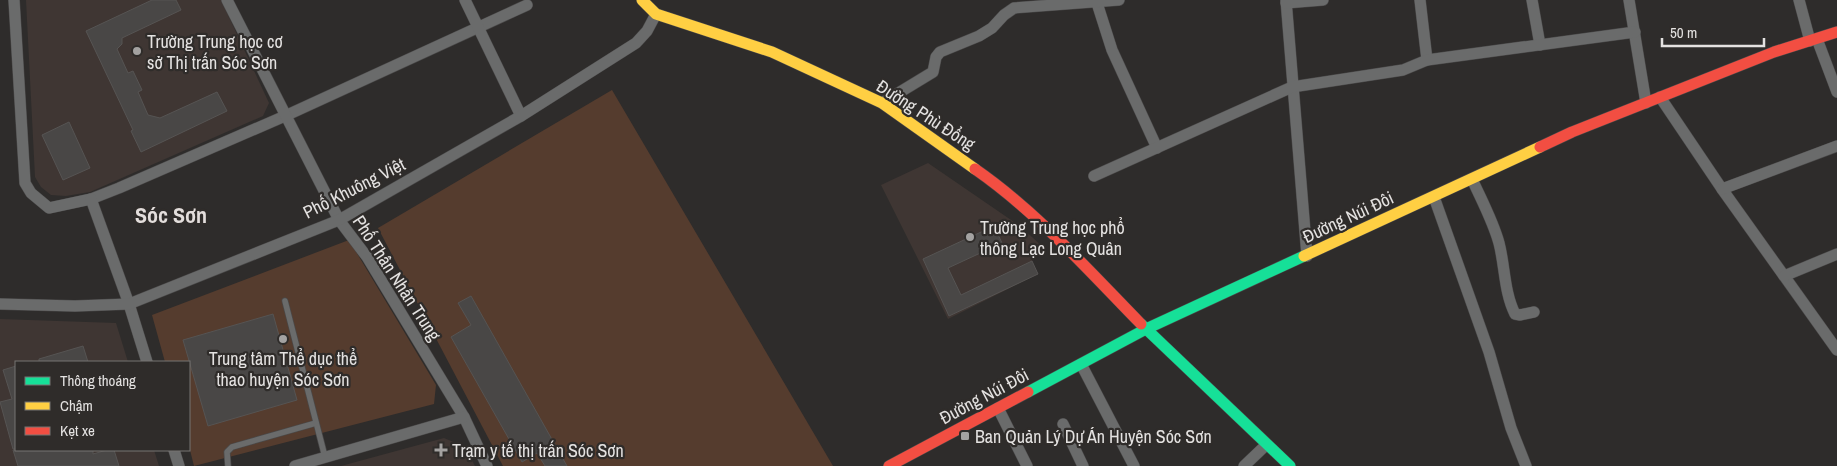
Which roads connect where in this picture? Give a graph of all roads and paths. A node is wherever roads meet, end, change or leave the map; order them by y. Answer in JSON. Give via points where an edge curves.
{"nodes":[{"id":1,"x":14,"y":0,"type":"edge"},
{"id":2,"x":228,"y":0,"type":"edge"},
{"id":3,"x":464,"y":0,"type":"edge"},
{"id":4,"x":642,"y":0,"type":"edge"},
{"id":5,"x":1119,"y":0,"type":"edge"},
{"id":6,"x":1323,"y":0,"type":"edge"},
{"id":7,"x":1420,"y":0,"type":"edge"},
{"id":8,"x":1532,"y":0,"type":"edge"},
{"id":9,"x":1629,"y":0,"type":"edge"},
{"id":10,"x":1799,"y":0,"type":"edge"},
{"id":11,"x":1097,"y":2,"type":"junction"},
{"id":12,"x":1286,"y":2,"type":"edge"},
{"id":13,"x":527,"y":5,"type":"dead end"},
{"id":14,"x":656,"y":14,"type":"junction"},
{"id":15,"x":478,"y":28,"type":"junction"},
{"id":16,"x":1635,"y":32,"type":"junction"},
{"id":17,"x":1837,"y":32,"type":"edge"},
{"id":18,"x":1814,"y":40,"type":"junction"},
{"id":19,"x":1540,"y":45,"type":"junction"},
{"id":20,"x":1427,"y":60,"type":"junction"},
{"id":21,"x":1292,"y":87,"type":"junction"},
{"id":22,"x":1837,"y":92,"type":"edge"},
{"id":23,"x":1660,"y":97,"type":"junction"},
{"id":24,"x":882,"y":103,"type":"junction"},
{"id":25,"x":1646,"y":103,"type":"junction"},
{"id":26,"x":285,"y":116,"type":"junction"},
{"id":27,"x":521,"y":116,"type":"junction"},
{"id":28,"x":1837,"y":146,"type":"edge"},
{"id":29,"x":1157,"y":148,"type":"junction"},
{"id":30,"x":1094,"y":176,"type":"dead end"},
{"id":31,"x":1472,"y":179,"type":"junction"},
{"id":32,"x":1722,"y":189,"type":"junction"},
{"id":33,"x":1434,"y":196,"type":"junction"},
{"id":34,"x":91,"y":199,"type":"junction"},
{"id":35,"x":339,"y":220,"type":"junction"},
{"id":36,"x":1837,"y":254,"type":"edge"},
{"id":37,"x":1307,"y":256,"type":"junction"},
{"id":38,"x":1784,"y":276,"type":"junction"},
{"id":39,"x":285,"y":301,"type":"dead end"},
{"id":40,"x":0,"y":304,"type":"edge"},
{"id":41,"x":130,"y":304,"type":"junction"},
{"id":42,"x":1534,"y":312,"type":"dead end"},
{"id":43,"x":1146,"y":329,"type":"junction"},
{"id":44,"x":1837,"y":350,"type":"edge"},
{"id":45,"x":147,"y":361,"type":"edge"},
{"id":46,"x":1081,"y":364,"type":"junction"},
{"id":47,"x":998,"y":408,"type":"junction"},
{"id":48,"x":464,"y":418,"type":"junction"},
{"id":49,"x":316,"y":423,"type":"junction"},
{"id":50,"x":1063,"y":424,"type":"dead end"},
{"id":51,"x":1266,"y":445,"type":"junction"},
{"id":52,"x":174,"y":451,"type":"edge"},
{"id":53,"x":325,"y":457,"type":"junction"},
{"id":54,"x":179,"y":466,"type":"edge"},
{"id":55,"x":228,"y":466,"type":"edge"},
{"id":56,"x":296,"y":466,"type":"edge"},
{"id":57,"x":487,"y":466,"type":"edge"},
{"id":58,"x":889,"y":466,"type":"edge"},
{"id":59,"x":1026,"y":466,"type":"edge"},
{"id":60,"x":1083,"y":466,"type":"edge"},
{"id":61,"x":1134,"y":466,"type":"edge"},
{"id":62,"x":1244,"y":466,"type":"edge"},
{"id":63,"x":1290,"y":466,"type":"edge"},
{"id":64,"x":1526,"y":466,"type":"edge"}],
"edges":[{"from":1,"to":34,"type":"street","via":[[25,183],[31,194],[49,208]]},
{"from":2,"to":26,"type":"street","name":"Phố Thân Nhân Trung"},
{"from":3,"to":15,"type":"street"},
{"from":4,"to":14,"type":"main road","name":"Đường Phù Đổng"},
{"from":5,"to":11,"type":"street"},
{"from":6,"to":12,"type":"street"},
{"from":7,"to":20,"type":"street"},
{"from":8,"to":19,"type":"street"},
{"from":9,"to":16,"type":"street"},
{"from":10,"to":18,"type":"street"},
{"from":11,"to":24,"type":"street","via":[[1014,8],[979,36],[940,52],[933,72]]},
{"from":11,"to":29,"type":"street","via":[[1112,50]]},
{"from":12,"to":21,"type":"street"},
{"from":13,"to":15,"type":"street"},
{"from":14,"to":24,"type":"main road","name":"Đường Phù Đổng","via":[[772,52]]},
{"from":14,"to":27,"type":"street","name":"Phố Khuông Việt","via":[[636,44]]},
{"from":15,"to":26,"type":"street"},
{"from":15,"to":27,"type":"street"},
{"from":16,"to":19,"type":"street"},
{"from":16,"to":25,"type":"street"},
{"from":17,"to":18,"type":"main road","name":"Đường Núi Đôi"},
{"from":18,"to":22,"type":"street"},
{"from":18,"to":23,"type":"main road","name":"Đường Núi Đôi","via":[[1774,52]]},
{"from":19,"to":20,"type":"street"},
{"from":20,"to":21,"type":"street","via":[[1402,70]]},
{"from":21,"to":29,"type":"street"},
{"from":21,"to":37,"type":"street"},
{"from":23,"to":25,"type":"main road","name":"Đường Núi Đôi"},
{"from":23,"to":32,"type":"street"},
{"from":24,"to":43,"type":"main road","name":"Đường Phù Đổng","via":[[997,184],[1070,251]]},
{"from":25,"to":31,"type":"main road","name":"Đường Núi Đôi","via":[[1572,132]]},
{"from":26,"to":34,"type":"street"},
{"from":26,"to":35,"type":"street","name":"Phố Thân Nhân Trung"},
{"from":27,"to":35,"type":"street","name":"Phố Khuông Việt"},
{"from":28,"to":32,"type":"street"},
{"from":29,"to":30,"type":"street"},
{"from":31,"to":33,"type":"main road","name":"Đường Núi Đôi"},
{"from":31,"to":42,"type":"street","via":[[1498,241],[1512,308],[1515,314]]},
{"from":32,"to":38,"type":"street"},
{"from":33,"to":37,"type":"main road","name":"Đường Núi Đôi"},
{"from":33,"to":64,"type":"street"},
{"from":34,"to":41,"type":"street"},
{"from":35,"to":41,"type":"street","name":"Phố Khuông Việt"},
{"from":35,"to":48,"type":"street","name":"Phố Thân Nhân Trung","via":[[366,257]]},
{"from":36,"to":38,"type":"street"},
{"from":37,"to":43,"type":"main road","name":"Đường Núi Đôi"},
{"from":38,"to":44,"type":"street"},
{"from":39,"to":49,"type":"lane"},
{"from":40,"to":41,"type":"street","name":"Phố Khuông Việt"},
{"from":41,"to":45,"type":"street"},
{"from":43,"to":46,"type":"main road","name":"Đường Núi Đôi"},
{"from":43,"to":51,"type":"main road","name":"Đường Phù Đổng"},
{"from":46,"to":47,"type":"main road","name":"Đường Núi Đôi"},
{"from":46,"to":61,"type":"street"},
{"from":47,"to":58,"type":"main road","name":"Đường Núi Đôi"},
{"from":47,"to":59,"type":"street"},
{"from":48,"to":53,"type":"street"},
{"from":48,"to":57,"type":"street","name":"Phố Thân Nhân Trung"},
{"from":49,"to":53,"type":"lane"},
{"from":49,"to":55,"type":"lane","via":[[232,447],[226,452]]},
{"from":50,"to":60,"type":"street"},
{"from":51,"to":62,"type":"street"},
{"from":51,"to":63,"type":"main road","name":"Đường Phù Đổng"},
{"from":52,"to":54,"type":"street"},
{"from":53,"to":56,"type":"street"}]}
